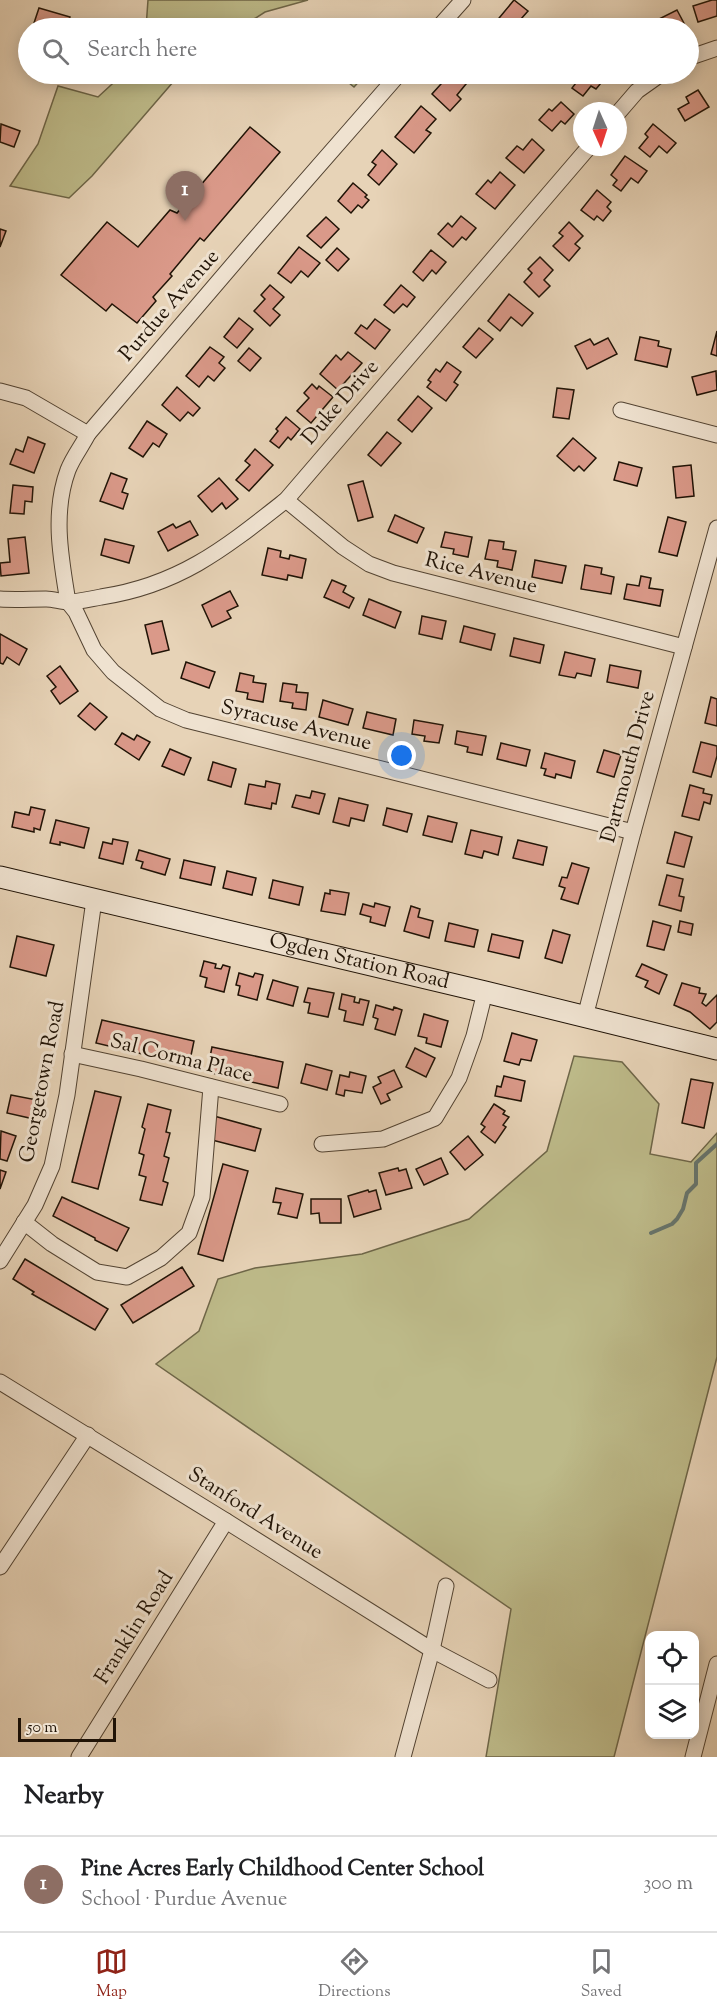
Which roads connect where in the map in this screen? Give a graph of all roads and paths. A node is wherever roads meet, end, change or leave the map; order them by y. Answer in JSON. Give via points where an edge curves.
{"nodes":[{"id":1,"x":464,"y":0,"type":"edge"},
{"id":2,"x":447,"y":18,"type":"edge"},
{"id":3,"x":717,"y":48,"type":"edge"},
{"id":4,"x":699,"y":54,"type":"edge"},
{"id":5,"x":390,"y":84,"type":"edge"},
{"id":6,"x":648,"y":84,"type":"edge"},
{"id":7,"x":627,"y":103,"type":"edge"},
{"id":8,"x":581,"y":156,"type":"edge"},
{"id":9,"x":0,"y":391,"type":"edge"},
{"id":10,"x":621,"y":410,"type":"dead end"},
{"id":11,"x":88,"y":434,"type":"junction"},
{"id":12,"x":717,"y":435,"type":"edge"},
{"id":13,"x":286,"y":500,"type":"junction"},
{"id":14,"x":717,"y":528,"type":"edge"},
{"id":15,"x":0,"y":599,"type":"edge"},
{"id":16,"x":68,"y":602,"type":"junction"},
{"id":17,"x":684,"y":647,"type":"junction"},
{"id":18,"x":633,"y":832,"type":"junction"},
{"id":19,"x":0,"y":877,"type":"edge"},
{"id":20,"x":94,"y":900,"type":"junction"},
{"id":21,"x":485,"y":992,"type":"junction"},
{"id":22,"x":585,"y":1017,"type":"junction"},
{"id":23,"x":717,"y":1049,"type":"edge"},
{"id":24,"x":72,"y":1054,"type":"junction"},
{"id":25,"x":211,"y":1088,"type":"junction"},
{"id":26,"x":280,"y":1104,"type":"dead end"},
{"id":27,"x":322,"y":1144,"type":"dead end"},
{"id":28,"x":24,"y":1222,"type":"junction"},
{"id":29,"x":0,"y":1261,"type":"edge"},
{"id":30,"x":0,"y":1382,"type":"edge"},
{"id":31,"x":88,"y":1435,"type":"junction"},
{"id":32,"x":226,"y":1521,"type":"junction"},
{"id":33,"x":0,"y":1567,"type":"edge"},
{"id":34,"x":446,"y":1586,"type":"dead end"},
{"id":35,"x":432,"y":1650,"type":"junction"},
{"id":36,"x":717,"y":1664,"type":"edge"},
{"id":37,"x":489,"y":1680,"type":"dead end"},
{"id":38,"x":79,"y":1757,"type":"edge"},
{"id":39,"x":403,"y":1757,"type":"edge"},
{"id":40,"x":693,"y":1757,"type":"edge"}],
"edges":[{"from":1,"to":2,"type":"street"},
{"from":3,"to":4,"type":"street"},
{"from":5,"to":11,"type":"street","name":"Purdue Avenue"},
{"from":6,"to":7,"type":"street"},
{"from":8,"to":13,"type":"street","name":"Duke Drive"},
{"from":9,"to":11,"type":"street","via":[[26,398]]},
{"from":10,"to":12,"type":"street"},
{"from":11,"to":16,"type":"street","name":"Purdue Avenue","via":[[68,468],[58,516]]},
{"from":13,"to":16,"type":"street","name":"Duke Drive","via":[[215,555],[184,572],[118,595]]},
{"from":13,"to":17,"type":"street","name":"Rice Avenue","via":[[343,547],[369,564],[393,573]]},
{"from":14,"to":17,"type":"street","name":"Dartmouth Drive"},
{"from":15,"to":16,"type":"street","name":"Duke Drive","via":[[49,598]]},
{"from":16,"to":18,"type":"street","name":"Syracuse Avenue","via":[[94,650],[113,672],[160,709],[186,720]]},
{"from":17,"to":18,"type":"street","name":"Dartmouth Drive"},
{"from":18,"to":22,"type":"street","name":"Dartmouth Drive"},
{"from":19,"to":20,"type":"street","name":"Ogden Station Road"},
{"from":20,"to":21,"type":"street","name":"Ogden Station Road"},
{"from":20,"to":24,"type":"street","name":"Georgetown Road"},
{"from":21,"to":22,"type":"street","name":"Ogden Station Road"},
{"from":21,"to":27,"type":"street","via":[[459,1078],[435,1118],[384,1139]]},
{"from":22,"to":23,"type":"street","name":"Ogden Station Road"},
{"from":24,"to":25,"type":"street","name":"Sal Corma Place"},
{"from":24,"to":28,"type":"street","name":"Georgetown Road","via":[[52,1166]]},
{"from":25,"to":26,"type":"street","name":"Sal Corma Place"},
{"from":25,"to":28,"type":"street","via":[[202,1197],[189,1233],[161,1258],[127,1278],[97,1272]]},
{"from":28,"to":29,"type":"street","name":"Georgetown Road"},
{"from":30,"to":31,"type":"street","name":"Stanford Avenue"},
{"from":31,"to":32,"type":"street","name":"Stanford Avenue"},
{"from":31,"to":33,"type":"street"},
{"from":32,"to":35,"type":"street","name":"Stanford Avenue"},
{"from":32,"to":38,"type":"street","name":"Franklin Road"},
{"from":34,"to":35,"type":"street"},
{"from":35,"to":37,"type":"street","name":"Stanford Avenue"},
{"from":35,"to":39,"type":"street"},
{"from":36,"to":40,"type":"street"}]}
